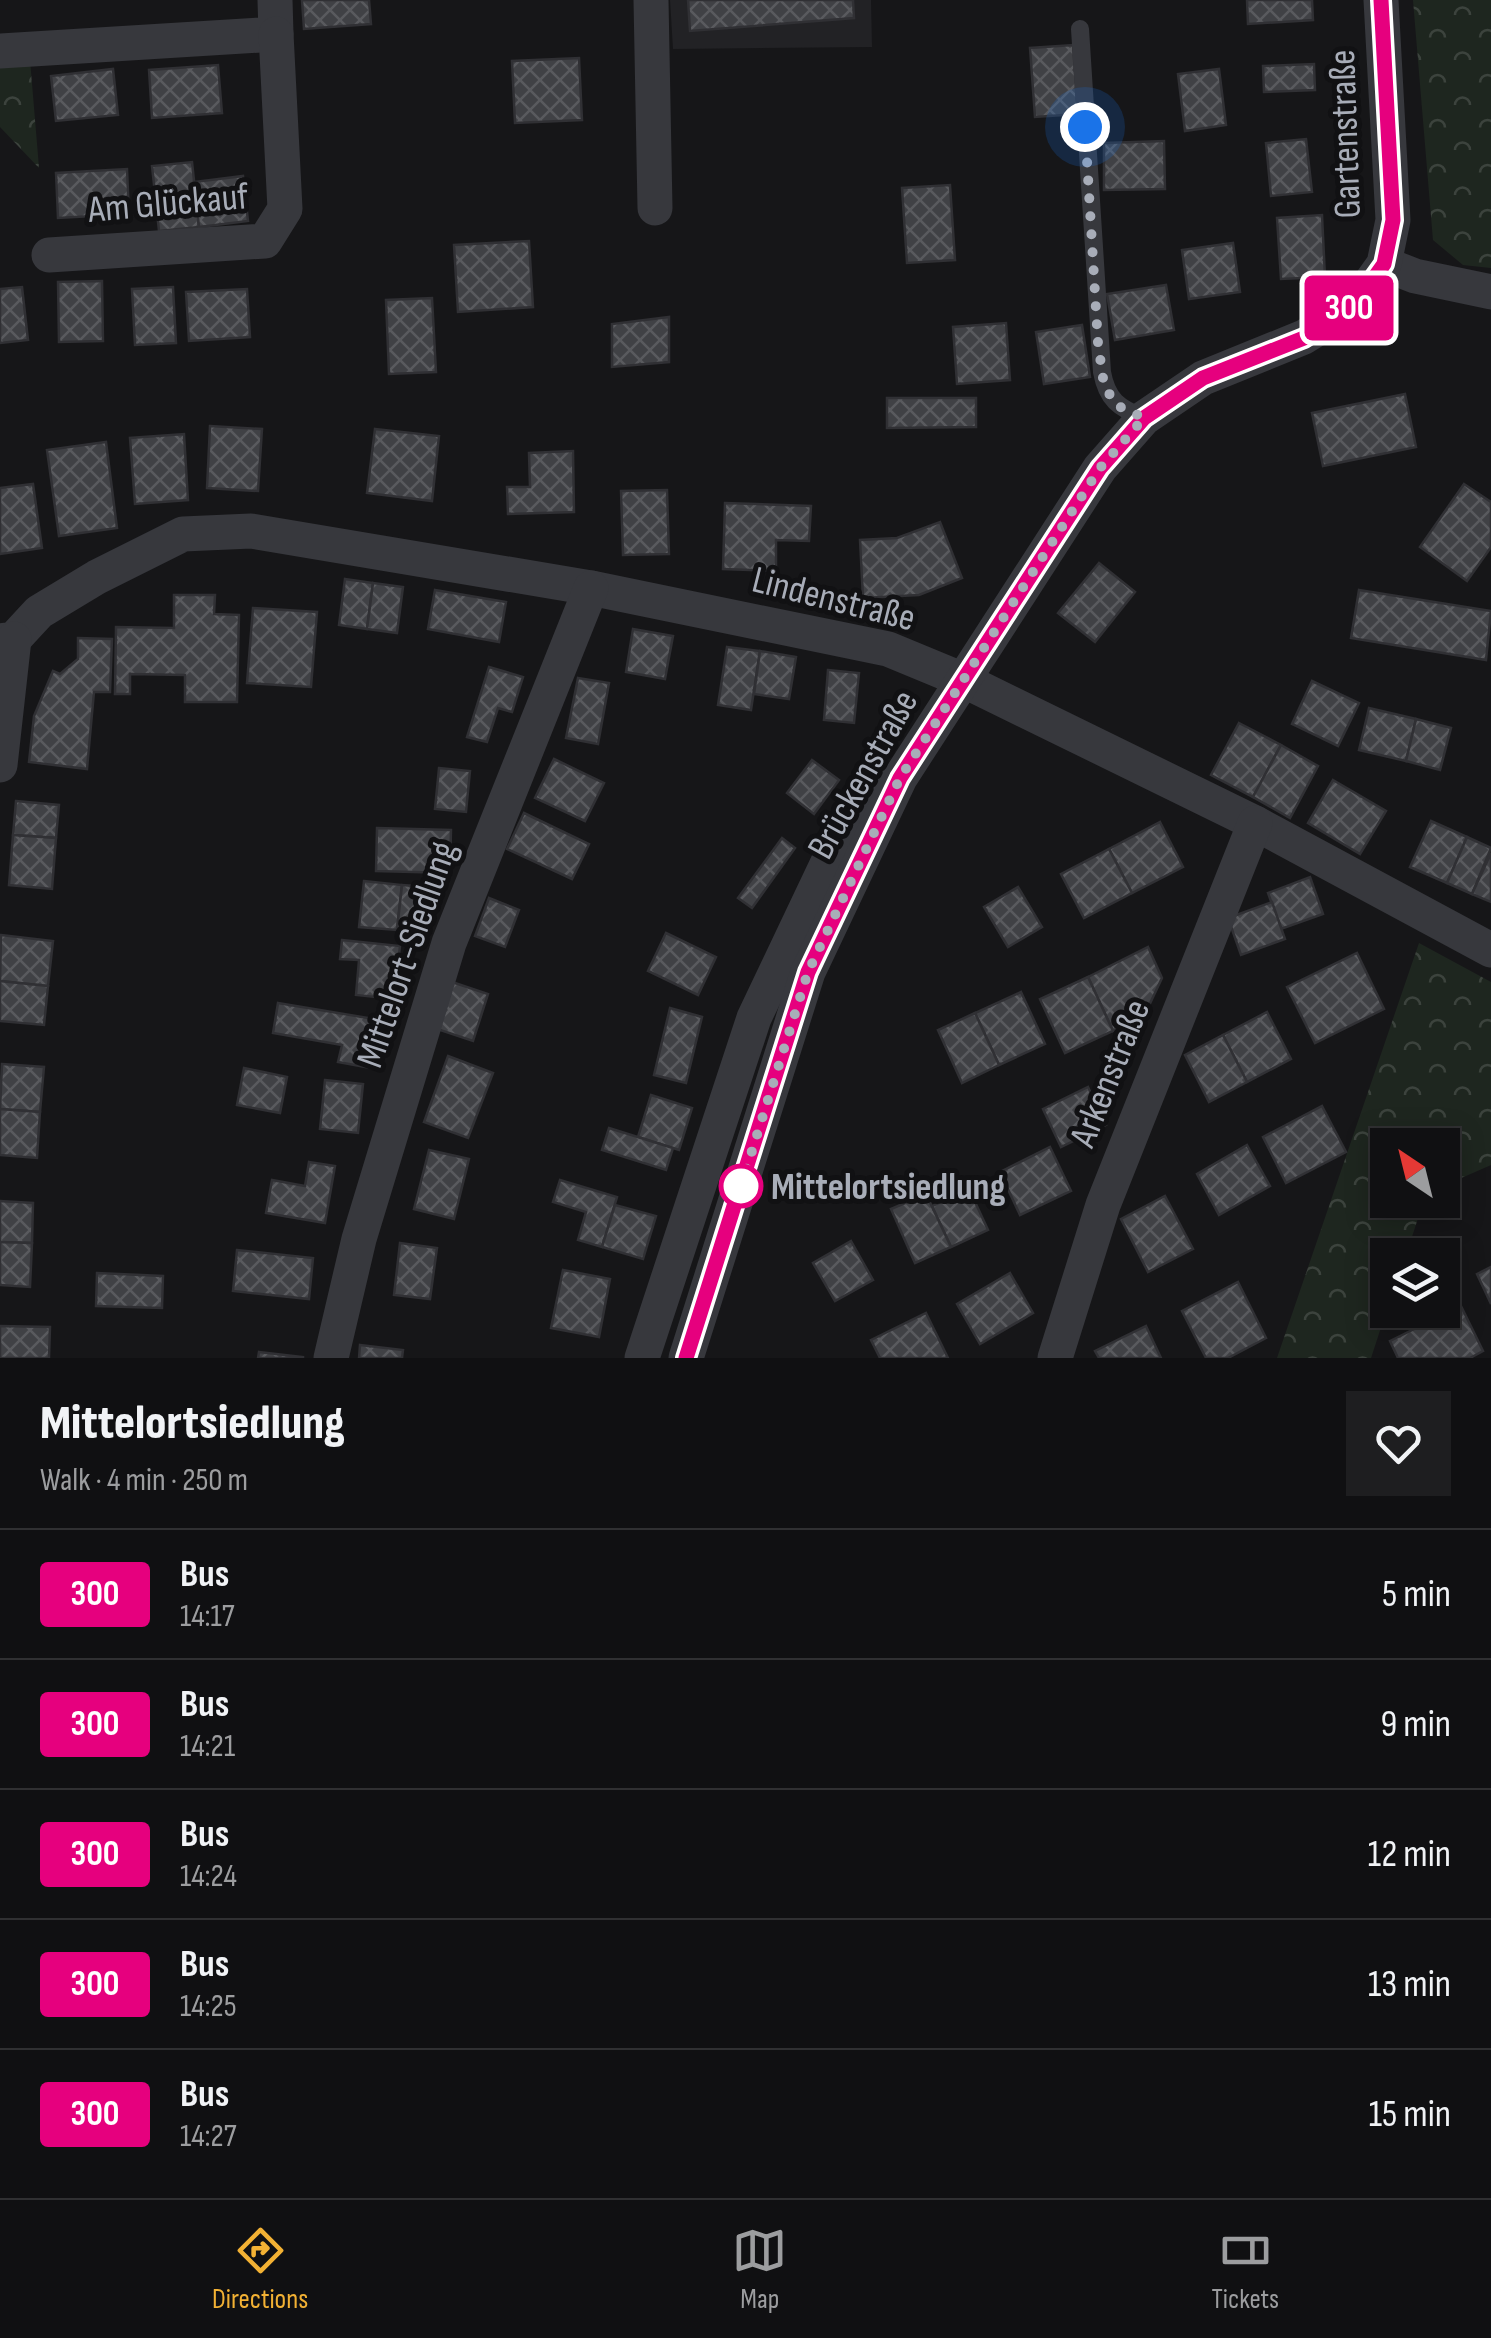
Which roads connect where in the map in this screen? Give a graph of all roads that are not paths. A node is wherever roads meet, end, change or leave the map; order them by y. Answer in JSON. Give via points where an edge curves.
{"nodes":[{"id":1,"x":651,"y":0,"type":"edge"},
{"id":2,"x":1381,"y":0,"type":"edge"},
{"id":3,"x":275,"y":17,"type":"edge"},
{"id":4,"x":1080,"y":30,"type":"dead end"},
{"id":5,"x":0,"y":51,"type":"edge"},
{"id":6,"x":655,"y":208,"type":"dead end"},
{"id":7,"x":49,"y":255,"type":"dead end"},
{"id":8,"x":1384,"y":264,"type":"junction"},
{"id":9,"x":1491,"y":292,"type":"edge"},
{"id":10,"x":1144,"y":418,"type":"junction"},
{"id":11,"x":591,"y":588,"type":"junction"},
{"id":12,"x":7,"y":640,"type":"edge"},
{"id":13,"x":963,"y":680,"type":"junction"},
{"id":14,"x":0,"y":766,"type":"edge"},
{"id":15,"x":900,"y":778,"type":"junction"},
{"id":16,"x":1255,"y":823,"type":"junction"},
{"id":17,"x":1491,"y":950,"type":"edge"},
{"id":18,"x":332,"y":1358,"type":"edge"},
{"id":19,"x":642,"y":1358,"type":"edge"},
{"id":20,"x":686,"y":1358,"type":"edge"},
{"id":21,"x":1054,"y":1358,"type":"edge"}],
"edges":[{"from":1,"to":6,"type":"street"},
{"from":2,"to":8,"type":"street","name":"Gartenstraße","via":[[1393,220]]},
{"from":3,"to":5,"type":"street","name":"Am Glückauf"},
{"from":3,"to":7,"type":"street","name":"Am Glückauf","via":[[285,209],[265,241]]},
{"from":4,"to":10,"type":"lane","via":[[1102,372],[1110,398]]},
{"from":8,"to":9,"type":"street"},
{"from":8,"to":10,"type":"street","via":[[1354,306],[1304,338],[1203,378]]},
{"from":10,"to":13,"type":"street","via":[[1100,468]]},
{"from":11,"to":12,"type":"street","name":"Lindenstraße","via":[[251,531],[183,534],[97,577]]},
{"from":11,"to":13,"type":"street","name":"Lindenstraße","via":[[888,648]]},
{"from":11,"to":18,"type":"street","name":"Mittelort-Siedlung","via":[[449,943],[358,1240]]},
{"from":12,"to":14,"type":"street"},
{"from":13,"to":15,"type":"street","name":"Brückenstraße"},
{"from":13,"to":16,"type":"street","name":"Brückenstraße"},
{"from":15,"to":19,"type":"street","via":[[866,801],[840,837],[754,1018]]},
{"from":15,"to":20,"type":"street","name":"Brückenstraße","via":[[808,972]]},
{"from":16,"to":17,"type":"street","name":"Brückenstraße"},
{"from":16,"to":21,"type":"street","name":"Arkenstraße","via":[[1103,1205]]}]}
